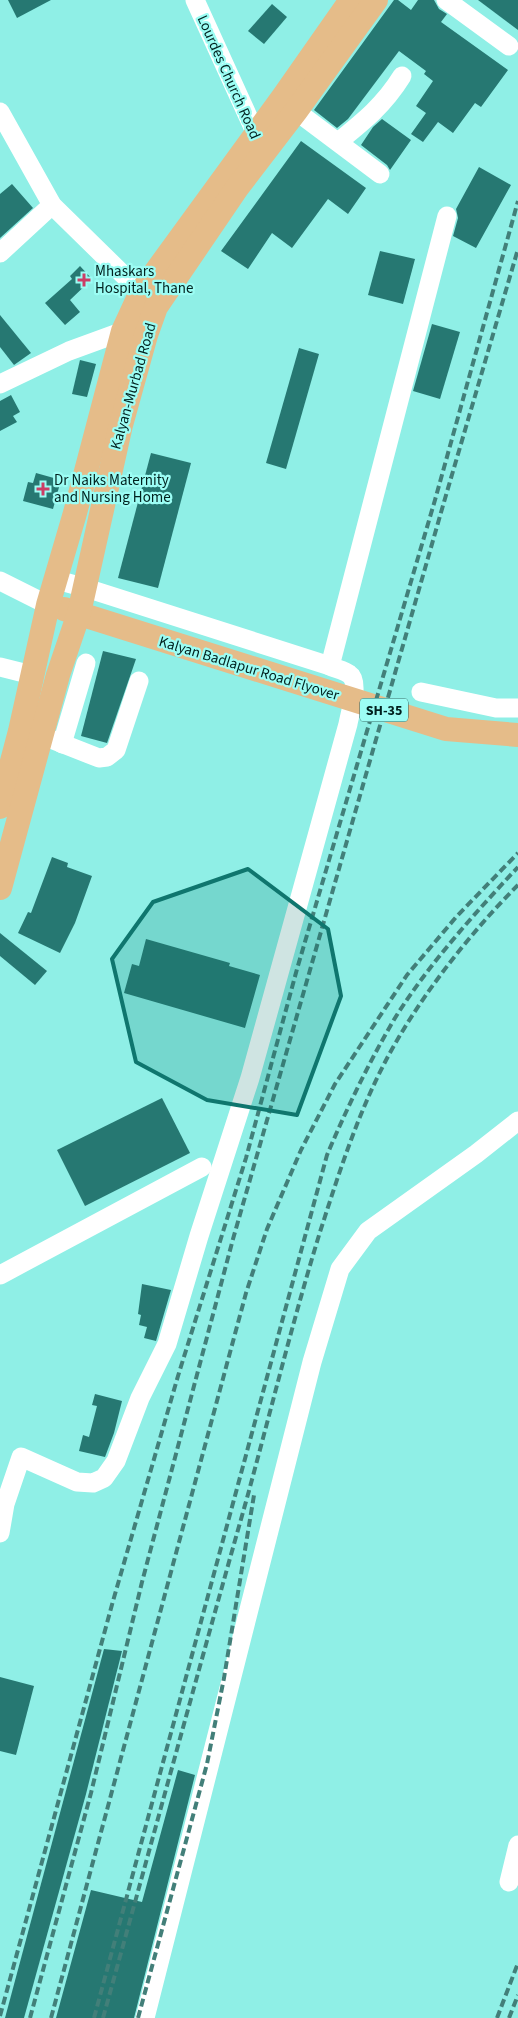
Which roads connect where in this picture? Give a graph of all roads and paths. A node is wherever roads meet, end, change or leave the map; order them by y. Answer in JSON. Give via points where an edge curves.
{"nodes":[{"id":1,"x":195,"y":0,"type":"edge"},
{"id":2,"x":351,"y":0,"type":"edge"},
{"id":3,"x":376,"y":0,"type":"edge"},
{"id":4,"x":446,"y":0,"type":"edge"},
{"id":5,"x":509,"y":46,"type":"dead end"},
{"id":6,"x":402,"y":76,"type":"dead end"},
{"id":7,"x":296,"y":111,"type":"junction"},
{"id":8,"x":0,"y":112,"type":"edge"},
{"id":9,"x":338,"y":142,"type":"junction"},
{"id":10,"x":259,"y":144,"type":"junction"},
{"id":11,"x":380,"y":174,"type":"dead end"},
{"id":12,"x":52,"y":205,"type":"junction"},
{"id":13,"x":447,"y":216,"type":"dead end"},
{"id":14,"x":0,"y":253,"type":"edge"},
{"id":15,"x":149,"y":307,"type":"junction"},
{"id":16,"x":123,"y":331,"type":"junction"},
{"id":17,"x":0,"y":384,"type":"edge"},
{"id":18,"x":56,"y":580,"type":"junction"},
{"id":19,"x":0,"y":581,"type":"edge"},
{"id":20,"x":86,"y":588,"type":"junction"},
{"id":21,"x":48,"y":605,"type":"junction"},
{"id":22,"x":98,"y":620,"type":"junction"},
{"id":23,"x":86,"y":663,"type":"dead end"},
{"id":24,"x":330,"y":666,"type":"junction"},
{"id":25,"x":0,"y":667,"type":"edge"},
{"id":26,"x":32,"y":675,"type":"junction"},
{"id":27,"x":139,"y":681,"type":"dead end"},
{"id":28,"x":421,"y":692,"type":"dead end"},
{"id":29,"x":518,"y":708,"type":"edge"},
{"id":30,"x":518,"y":735,"type":"edge"},
{"id":31,"x":53,"y":740,"type":"junction"},
{"id":32,"x":0,"y":807,"type":"edge"},
{"id":33,"x":0,"y":888,"type":"edge"},
{"id":34,"x":518,"y":1121,"type":"edge"},
{"id":35,"x":202,"y":1167,"type":"dead end"},
{"id":36,"x":0,"y":1275,"type":"edge"},
{"id":37,"x":0,"y":1533,"type":"edge"},
{"id":38,"x":518,"y":1845,"type":"edge"},
{"id":39,"x":509,"y":1882,"type":"dead end"},
{"id":40,"x":145,"y":2018,"type":"edge"}],
"edges":[{"from":1,"to":10,"type":"street","name":"Lourdes Church Road"},
{"from":2,"to":10,"type":"main road","name":"Kalyan-Murbad Road"},
{"from":3,"to":7,"type":"main road","name":"Kalyan-Murbad Road"},
{"from":4,"to":5,"type":"street"},
{"from":6,"to":9,"type":"street","via":[[372,115]]},
{"from":7,"to":9,"type":"street"},
{"from":7,"to":10,"type":"main road","name":"Kalyan-Murbad Road"},
{"from":8,"to":12,"type":"street"},
{"from":9,"to":11,"type":"street"},
{"from":10,"to":15,"type":"main road","name":"Kalyan-Murbad Road"},
{"from":12,"to":14,"type":"street"},
{"from":12,"to":15,"type":"street"},
{"from":13,"to":24,"type":"street"},
{"from":15,"to":16,"type":"main road","name":"Kalyan-Murbad Road"},
{"from":15,"to":16,"type":"street"},
{"from":15,"to":20,"type":"main road","name":"Kalyan-Murbad Road"},
{"from":16,"to":17,"type":"street","via":[[69,351]]},
{"from":16,"to":18,"type":"main road","name":"Kalyan-Murbad Road"},
{"from":18,"to":20,"type":"street"},
{"from":18,"to":21,"type":"main road","name":"Kalyan-Murbad Road"},
{"from":19,"to":21,"type":"street"},
{"from":20,"to":22,"type":"main road","name":"Kalyan-Murbad Road"},
{"from":20,"to":24,"type":"street"},
{"from":21,"to":22,"type":"main road","number":"SH-35"},
{"from":21,"to":26,"type":"main road","name":"Kalyan-Murbad Road"},
{"from":22,"to":30,"type":"main road","name":"Kalyan Badlapur Road Flyover","number":"SH-35","via":[[446,729]]},
{"from":22,"to":31,"type":"main road","name":"Kalyan-Murbad Road","via":[[58,675]]},
{"from":23,"to":31,"type":"street"},
{"from":24,"to":37,"type":"street","via":[[350,674],[354,680],[348,724],[250,1078],[167,1344],[108,1474],[93,1483],[77,1482],[21,1458],[5,1504]]},
{"from":25,"to":26,"type":"street"},
{"from":26,"to":32,"type":"main road","name":"Kalyan-Murbad Road"},
{"from":27,"to":31,"type":"street","via":[[113,754],[99,758]]},
{"from":28,"to":29,"type":"street","via":[[496,708]]},
{"from":31,"to":33,"type":"main road","name":"Kalyan-Murbad Road"},
{"from":34,"to":40,"type":"street","via":[[368,1231],[340,1269],[312,1362]]},
{"from":35,"to":36,"type":"street"},
{"from":38,"to":39,"type":"street"}]}
